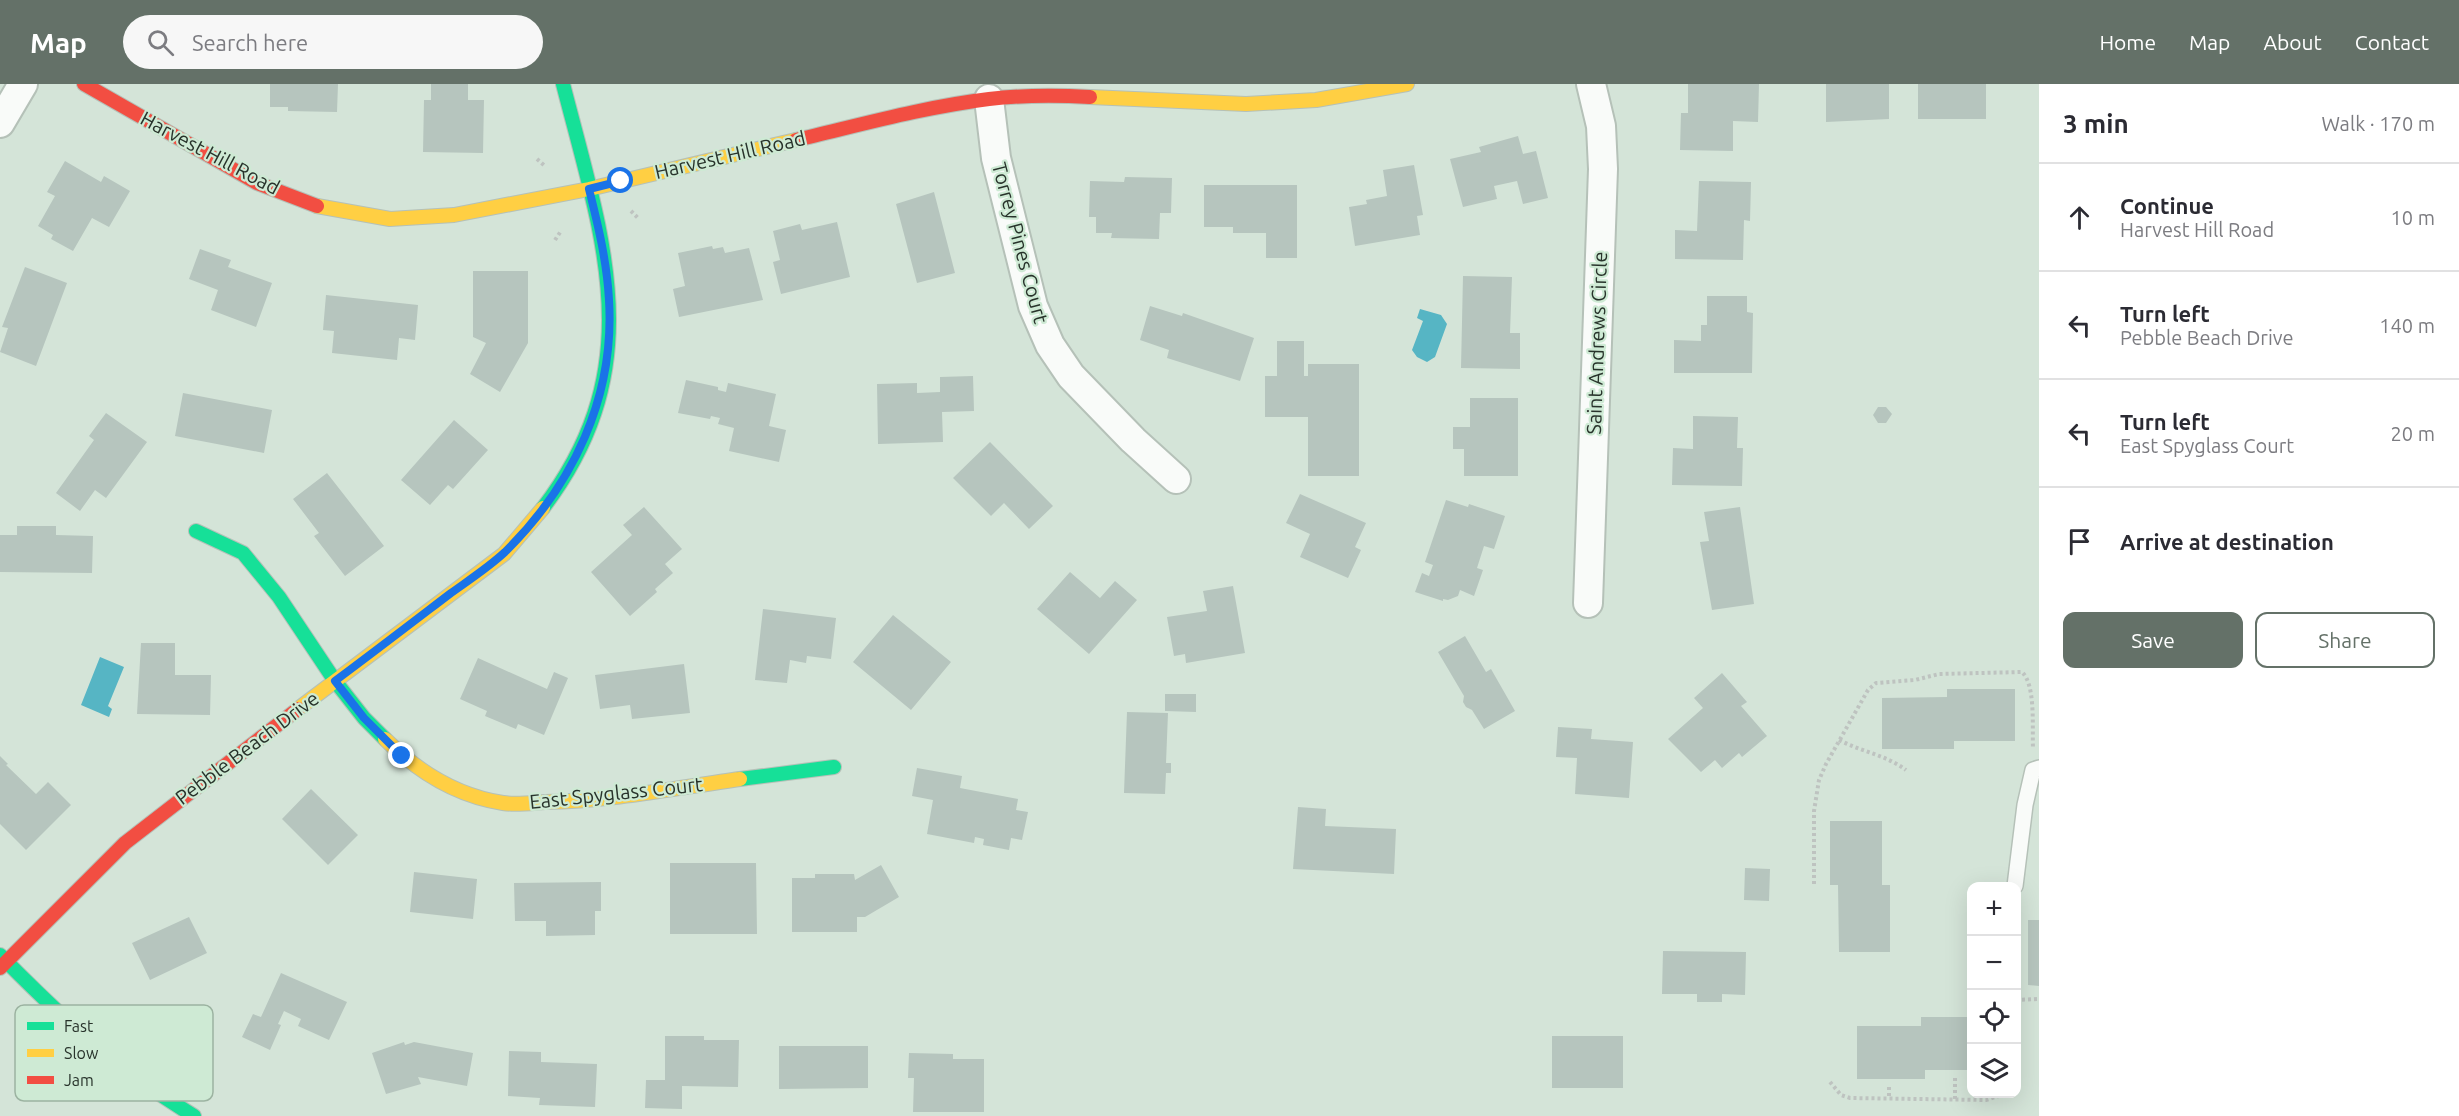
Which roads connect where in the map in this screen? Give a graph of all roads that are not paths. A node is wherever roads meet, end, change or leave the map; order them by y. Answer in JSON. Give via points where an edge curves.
{"nodes":[{"id":1,"x":22,"y":84,"type":"edge"},
{"id":2,"x":84,"y":84,"type":"edge"},
{"id":3,"x":563,"y":84,"type":"edge"},
{"id":4,"x":1407,"y":84,"type":"edge"},
{"id":5,"x":1590,"y":84,"type":"edge"},
{"id":6,"x":989,"y":99,"type":"junction"},
{"id":7,"x":0,"y":123,"type":"edge"},
{"id":8,"x":589,"y":189,"type":"junction"},
{"id":9,"x":1176,"y":479,"type":"dead end"},
{"id":10,"x":196,"y":531,"type":"dead end"},
{"id":11,"x":1588,"y":603,"type":"dead end"},
{"id":12,"x":335,"y":681,"type":"junction"},
{"id":13,"x":834,"y":767,"type":"dead end"},
{"id":14,"x":2036,"y":769,"type":"edge"},
{"id":15,"x":2016,"y":882,"type":"edge"},
{"id":16,"x":2,"y":962,"type":"edge"},
{"id":17,"x":48,"y":1005,"type":"edge"},
{"id":18,"x":167,"y":1101,"type":"edge"},
{"id":19,"x":194,"y":1116,"type":"edge"}],
"edges":[{"from":1,"to":7,"type":"street"},
{"from":2,"to":8,"type":"street","name":"Harvest Hill Road","via":[[257,183],[323,208],[390,219],[454,216]]},
{"from":3,"to":8,"type":"street","name":"Pebble Beach Drive"},
{"from":4,"to":6,"type":"street","name":"Harvest Hill Road","via":[[1316,100],[1246,104],[1052,95]]},
{"from":5,"to":11,"type":"street","name":"Saint Andrews Circle","via":[[1601,126],[1603,169]]},
{"from":6,"to":8,"type":"street","name":"Harvest Hill Road","via":[[898,116]]},
{"from":6,"to":9,"type":"street","name":"Torrey Pines Court","via":[[996,158],[1033,306],[1050,345],[1071,376]]},
{"from":8,"to":12,"type":"street","name":"Pebble Beach Drive","via":[[602,240],[610,336],[590,430],[540,515],[504,554]]},
{"from":10,"to":12,"type":"street","name":"East Spyglass Court","via":[[243,553],[279,597]]},
{"from":12,"to":13,"type":"street","name":"East Spyglass Court","via":[[364,718],[427,775],[452,788],[504,803],[570,802]]},
{"from":12,"to":16,"type":"street","name":"Pebble Beach Drive","via":[[125,843]]},
{"from":14,"to":15,"type":"lane","via":[[2025,806]]},
{"from":16,"to":17,"type":"street"},
{"from":18,"to":19,"type":"street"}]}
